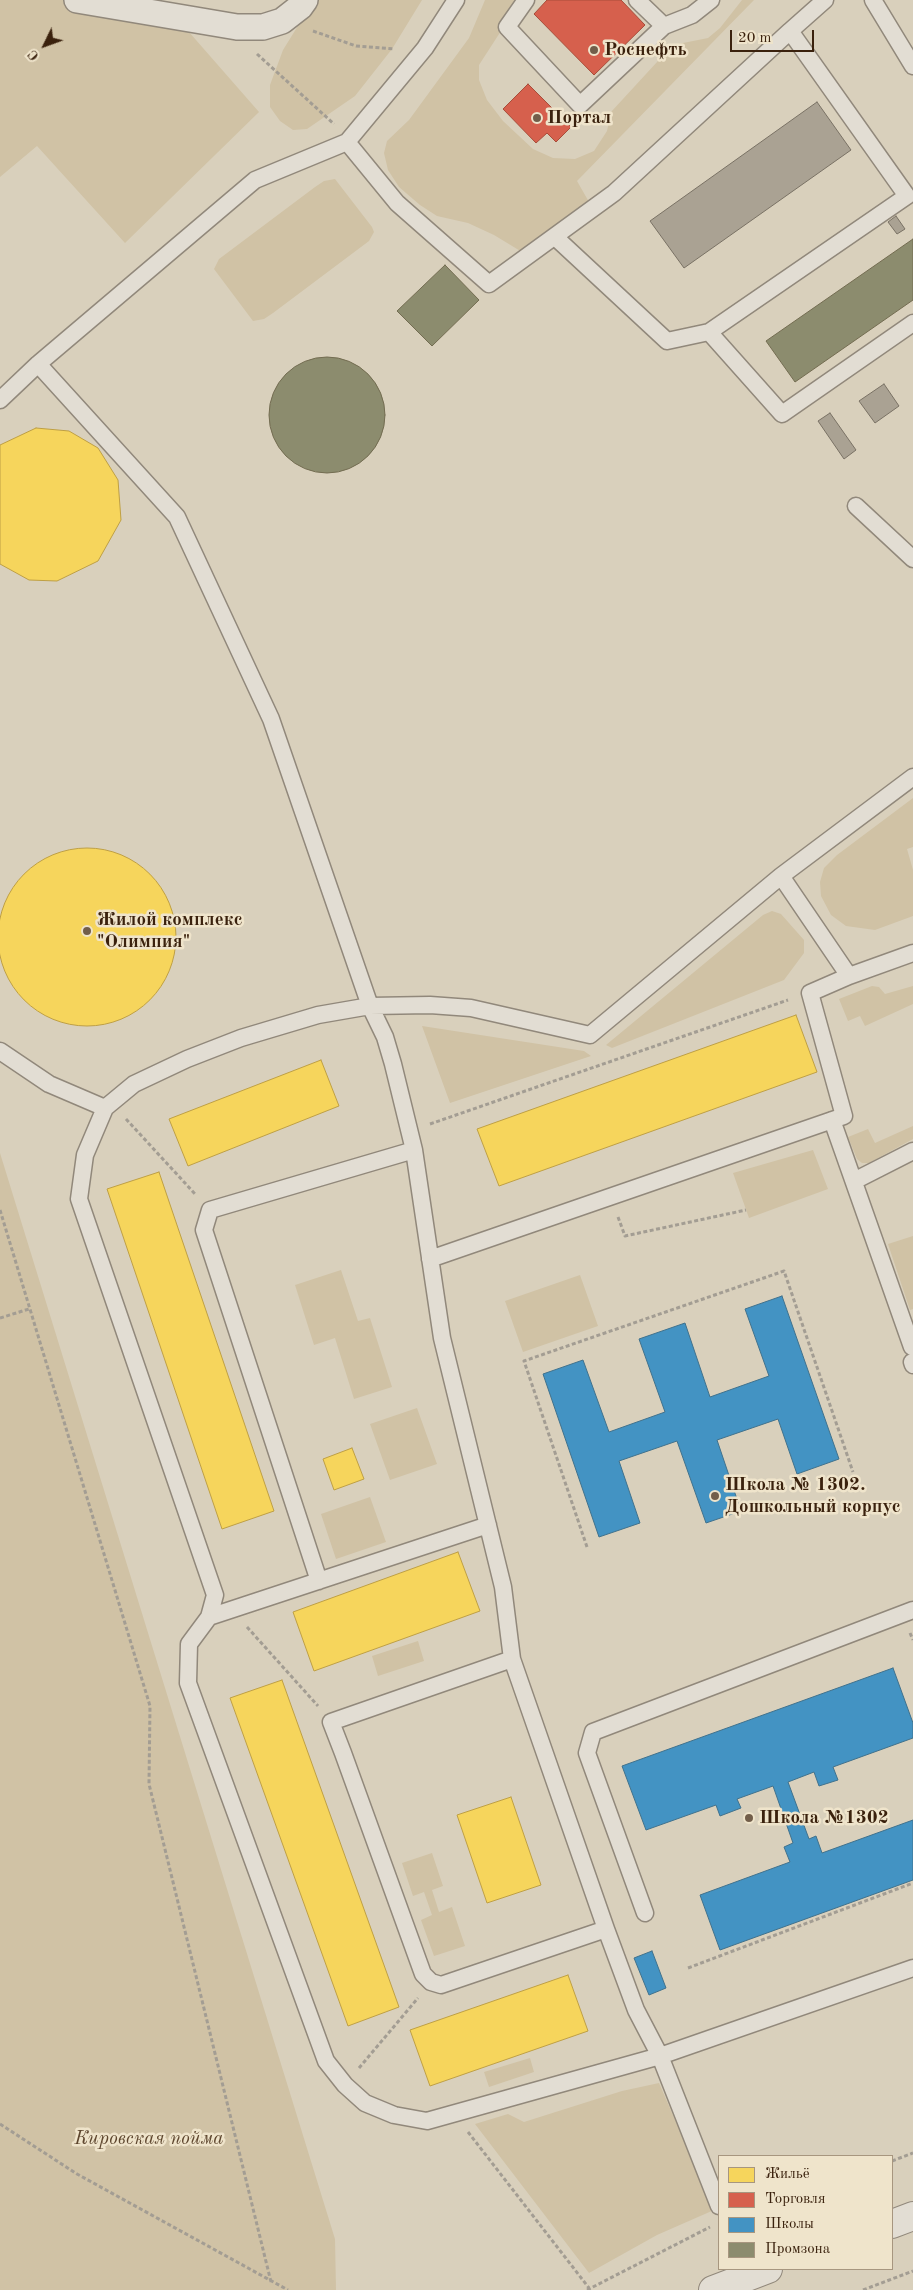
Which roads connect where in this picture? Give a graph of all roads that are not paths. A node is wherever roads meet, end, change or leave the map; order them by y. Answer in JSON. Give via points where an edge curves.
{"nodes":[{"id":1,"x":77,"y":0,"type":"edge"},
{"id":2,"x":304,"y":0,"type":"edge"},
{"id":3,"x":456,"y":0,"type":"edge"},
{"id":4,"x":526,"y":0,"type":"edge"},
{"id":5,"x":637,"y":0,"type":"edge"},
{"id":6,"x":711,"y":0,"type":"edge"},
{"id":7,"x":825,"y":0,"type":"edge"},
{"id":8,"x":873,"y":0,"type":"edge"},
{"id":9,"x":664,"y":26,"type":"junction"},
{"id":10,"x":790,"y":31,"type":"junction"},
{"id":11,"x":913,"y":66,"type":"edge"},
{"id":12,"x":347,"y":142,"type":"junction"},
{"id":13,"x":911,"y":197,"type":"edge"},
{"id":14,"x":555,"y":237,"type":"junction"},
{"id":15,"x":913,"y":323,"type":"edge"},
{"id":16,"x":709,"y":332,"type":"junction"},
{"id":17,"x":38,"y":364,"type":"junction"},
{"id":18,"x":0,"y":400,"type":"edge"},
{"id":19,"x":856,"y":506,"type":"dead end"},
{"id":20,"x":913,"y":559,"type":"edge"},
{"id":21,"x":913,"y":777,"type":"edge"},
{"id":22,"x":781,"y":876,"type":"junction"},
{"id":23,"x":913,"y":953,"type":"edge"},
{"id":24,"x":849,"y":976,"type":"junction"},
{"id":25,"x":370,"y":1006,"type":"junction"},
{"id":26,"x":0,"y":1051,"type":"edge"},
{"id":27,"x":105,"y":1108,"type":"junction"},
{"id":28,"x":832,"y":1120,"type":"junction"},
{"id":29,"x":414,"y":1150,"type":"junction"},
{"id":30,"x":913,"y":1151,"type":"edge"},
{"id":31,"x":854,"y":1181,"type":"junction"},
{"id":32,"x":430,"y":1259,"type":"junction"},
{"id":33,"x":912,"y":1358,"type":"edge"},
{"id":34,"x":488,"y":1525,"type":"junction"},
{"id":35,"x":320,"y":1581,"type":"junction"},
{"id":36,"x":913,"y":1610,"type":"edge"},
{"id":37,"x":209,"y":1617,"type":"junction"},
{"id":38,"x":512,"y":1659,"type":"junction"},
{"id":39,"x":645,"y":1912,"type":"dead end"},
{"id":40,"x":606,"y":1929,"type":"junction"},
{"id":41,"x":913,"y":1968,"type":"edge"},
{"id":42,"x":660,"y":2056,"type":"junction"},
{"id":43,"x":718,"y":2203,"type":"edge"},
{"id":44,"x":913,"y":2216,"type":"edge"},
{"id":45,"x":893,"y":2224,"type":"edge"},
{"id":46,"x":753,"y":2271,"type":"edge"},
{"id":47,"x":713,"y":2290,"type":"edge"}],
"edges":[{"from":1,"to":2,"type":"street","via":[[225,25],[262,27],[282,21]]},
{"from":3,"to":12,"type":"lane","via":[[425,48]]},
{"from":4,"to":9,"type":"lane","via":[[507,27],[580,105]]},
{"from":5,"to":9,"type":"lane"},
{"from":6,"to":9,"type":"lane","via":[[692,15]]},
{"from":7,"to":10,"type":"lane"},
{"from":8,"to":11,"type":"lane"},
{"from":10,"to":13,"type":"lane"},
{"from":10,"to":14,"type":"lane","via":[[614,193]]},
{"from":12,"to":14,"type":"lane","via":[[397,203],[490,284]]},
{"from":12,"to":17,"type":"lane","via":[[255,180]]},
{"from":13,"to":16,"type":"lane"},
{"from":14,"to":16,"type":"lane","via":[[667,342]]},
{"from":15,"to":16,"type":"lane","via":[[782,414]]},
{"from":17,"to":18,"type":"lane"},
{"from":17,"to":25,"type":"lane","via":[[178,518],[271,719]]},
{"from":19,"to":20,"type":"lane"},
{"from":21,"to":22,"type":"lane"},
{"from":22,"to":24,"type":"lane"},
{"from":22,"to":25,"type":"lane","via":[[590,1035],[471,1008]]},
{"from":23,"to":24,"type":"lane"},
{"from":24,"to":28,"type":"lane","via":[[810,993],[844,1116]]},
{"from":25,"to":27,"type":"lane","via":[[318,1015],[241,1038],[134,1084]]},
{"from":25,"to":29,"type":"lane","via":[[385,1036]]},
{"from":26,"to":27,"type":"lane","via":[[49,1084]]},
{"from":27,"to":37,"type":"lane","via":[[85,1155],[78,1199],[215,1596]]},
{"from":28,"to":31,"type":"lane"},
{"from":28,"to":32,"type":"lane"},
{"from":29,"to":32,"type":"lane"},
{"from":29,"to":35,"type":"lane","via":[[210,1210],[204,1230]]},
{"from":30,"to":31,"type":"lane"},
{"from":31,"to":33,"type":"lane"},
{"from":32,"to":34,"type":"lane","via":[[442,1338]]},
{"from":34,"to":35,"type":"lane"},
{"from":34,"to":38,"type":"lane","via":[[503,1587]]},
{"from":35,"to":37,"type":"lane"},
{"from":36,"to":39,"type":"lane","via":[[593,1732],[587,1753]]},
{"from":37,"to":42,"type":"lane","via":[[189,1644],[188,1683],[326,2061],[345,2085],[365,2103],[394,2115],[427,2121]]},
{"from":38,"to":40,"type":"lane"},
{"from":38,"to":40,"type":"lane","via":[[332,1722],[423,1974],[431,1982],[441,1985]]},
{"from":40,"to":42,"type":"lane","via":[[636,2010]]},
{"from":41,"to":42,"type":"lane"},
{"from":42,"to":43,"type":"lane"},
{"from":44,"to":45,"type":"street"},
{"from":46,"to":47,"type":"street"}]}
